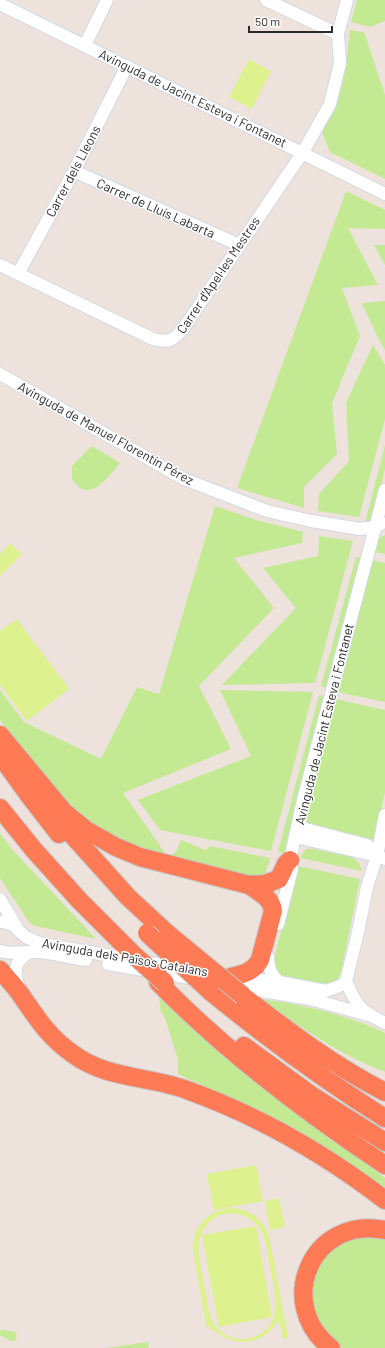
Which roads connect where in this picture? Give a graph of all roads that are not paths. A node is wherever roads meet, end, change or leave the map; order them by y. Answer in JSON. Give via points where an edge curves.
{"nodes":[{"id":1,"x":107,"y":0,"type":"edge"},
{"id":2,"x":266,"y":0,"type":"edge"},
{"id":3,"x":347,"y":0,"type":"edge"},
{"id":4,"x":0,"y":4,"type":"edge"},
{"id":5,"x":338,"y":34,"type":"junction"},
{"id":6,"x":85,"y":45,"type":"junction"},
{"id":7,"x":127,"y":66,"type":"junction"},
{"id":8,"x":303,"y":152,"type":"junction"},
{"id":9,"x":74,"y":171,"type":"junction"},
{"id":10,"x":385,"y":194,"type":"edge"},
{"id":11,"x":239,"y":245,"type":"junction"},
{"id":12,"x":0,"y":265,"type":"edge"},
{"id":13,"x":18,"y":274,"type":"junction"},
{"id":14,"x":0,"y":374,"type":"edge"},
{"id":15,"x":385,"y":490,"type":"edge"},
{"id":16,"x":382,"y":527,"type":"edge"},
{"id":17,"x":0,"y":735,"type":"edge"},
{"id":18,"x":0,"y":754,"type":"edge"},
{"id":19,"x":0,"y":808,"type":"edge"},
{"id":20,"x":385,"y":815,"type":"edge"},
{"id":21,"x":298,"y":823,"type":"junction"},
{"id":22,"x":381,"y":834,"type":"junction"},
{"id":23,"x":296,"y":837,"type":"junction"},
{"id":24,"x":367,"y":845,"type":"junction"},
{"id":25,"x":381,"y":857,"type":"edge"},
{"id":26,"x":290,"y":860,"type":"junction"},
{"id":27,"x":249,"y":885,"type":"junction"},
{"id":28,"x":0,"y":899,"type":"edge"},
{"id":29,"x":0,"y":922,"type":"edge"},
{"id":30,"x":16,"y":926,"type":"junction"},
{"id":31,"x":0,"y":951,"type":"edge"},
{"id":32,"x":29,"y":952,"type":"junction"},
{"id":33,"x":268,"y":957,"type":"junction"},
{"id":34,"x":0,"y":970,"type":"edge"},
{"id":35,"x":256,"y":979,"type":"junction"},
{"id":36,"x":346,"y":981,"type":"junction"},
{"id":37,"x":279,"y":982,"type":"junction"},
{"id":38,"x":162,"y":983,"type":"junction"},
{"id":39,"x":239,"y":987,"type":"junction"},
{"id":40,"x":22,"y":996,"type":"junction"},
{"id":41,"x":368,"y":1014,"type":"junction"},
{"id":42,"x":385,"y":1022,"type":"edge"},
{"id":43,"x":286,"y":1028,"type":"junction"},
{"id":44,"x":385,"y":1079,"type":"edge"},
{"id":45,"x":385,"y":1092,"type":"edge"},
{"id":46,"x":385,"y":1118,"type":"edge"},
{"id":47,"x":263,"y":1123,"type":"junction"},
{"id":48,"x":385,"y":1142,"type":"edge"},
{"id":49,"x":385,"y":1165,"type":"edge"},
{"id":50,"x":385,"y":1200,"type":"edge"},
{"id":51,"x":385,"y":1209,"type":"edge"},
{"id":52,"x":385,"y":1230,"type":"edge"},
{"id":53,"x":331,"y":1348,"type":"edge"}],
"edges":[{"from":1,"to":6,"type":"street"},
{"from":2,"to":5,"type":"street"},
{"from":3,"to":5,"type":"street","name":"Carrer d'Apel·les Mestres"},
{"from":4,"to":6,"type":"street","name":"Avinguda de Jacint Esteva i Fontanet"},
{"from":5,"to":8,"type":"street","name":"Carrer d'Apel·les Mestres","via":[[340,63],[330,104]]},
{"from":6,"to":7,"type":"street","name":"Avinguda de Jacint Esteva i Fontanet"},
{"from":7,"to":8,"type":"street","name":"Avinguda de Jacint Esteva i Fontanet"},
{"from":7,"to":9,"type":"street","name":"Carrer dels Lleons"},
{"from":8,"to":10,"type":"street","name":"Avinguda de Jacint Esteva i Fontanet"},
{"from":8,"to":11,"type":"street","name":"Carrer d'Apel·les Mestres"},
{"from":9,"to":11,"type":"street","name":"Carrer de Lluís Labarta"},
{"from":9,"to":13,"type":"street","name":"Carrer dels Lleons"},
{"from":11,"to":13,"type":"street","name":"Carrer d'Apel·les Mestres","via":[[175,339],[162,341]]},
{"from":12,"to":13,"type":"street","name":"Carrer d'Apel·les Mestres"},
{"from":14,"to":16,"type":"street","name":"Avinguda de Manuel Florentín Pérez","via":[[184,479],[268,511],[360,529]]},
{"from":15,"to":16,"type":"street","name":"Avinguda de Jacint Esteva i Fontanet"},
{"from":16,"to":21,"type":"street","name":"Avinguda de Jacint Esteva i Fontanet","via":[[330,694]]},
{"from":17,"to":27,"type":"highway","via":[[64,812],[86,830],[140,857]]},
{"from":18,"to":39,"type":"highway","bridge":true,"via":[[128,897],[168,934]]},
{"from":18,"to":46,"type":"highway","bridge":true,"via":[[68,846],[147,933],[210,991],[248,1021],[306,1066]]},
{"from":19,"to":38,"type":"highway","bridge":true,"via":[[79,900]]},
{"from":20,"to":22,"type":"street"},
{"from":21,"to":23,"type":"street","name":"Avinguda de Jacint Esteva i Fontanet"},
{"from":21,"to":24,"type":"street","via":[[305,829]]},
{"from":22,"to":24,"type":"street","via":[[375,842]]},
{"from":22,"to":25,"type":"street"},
{"from":23,"to":25,"type":"street"},
{"from":23,"to":26,"type":"street","name":"Avinguda de Jacint Esteva i Fontanet"},
{"from":24,"to":25,"type":"street"},
{"from":25,"to":36,"type":"street","via":[[369,879]]},
{"from":26,"to":27,"type":"highway","via":[[279,879],[270,883]]},
{"from":26,"to":33,"type":"street","name":"Avinguda de Jacint Esteva i Fontanet","via":[[292,869]]},
{"from":27,"to":39,"type":"highway","via":[[270,902],[273,911],[260,960],[246,974]]},
{"from":28,"to":30,"type":"street"},
{"from":29,"to":30,"type":"street","name":"Avinguda dels Països Catalans"},
{"from":30,"to":39,"type":"street","name":"Avinguda dels Països Catalans","via":[[26,937],[43,944]]},
{"from":31,"to":32,"type":"street","name":"Avinguda dels Països Catalans"},
{"from":32,"to":39,"type":"street","name":"Avinguda dels Països Catalans"},
{"from":32,"to":40,"type":"street","via":[[20,960],[15,972]]},
{"from":33,"to":35,"type":"street"},
{"from":33,"to":37,"type":"street","via":[[272,976]]},
{"from":34,"to":40,"type":"highway"},
{"from":35,"to":37,"type":"street","name":"Avinguda dels Països Catalans"},
{"from":35,"to":39,"type":"street","name":"Avinguda dels Països Catalans"},
{"from":35,"to":39,"type":"street","via":[[248,987]]},
{"from":36,"to":37,"type":"street","name":"Avinguda dels Països Catalans","via":[[342,986],[326,991]]},
{"from":36,"to":41,"type":"street","via":[[357,1004]]},
{"from":38,"to":48,"type":"highway","via":[[311,1095]]},
{"from":38,"to":49,"type":"highway","via":[[184,1008],[238,1057],[294,1101]]},
{"from":39,"to":41,"type":"street","via":[[310,999]]},
{"from":39,"to":43,"type":"highway"},
{"from":40,"to":47,"type":"highway","via":[[44,1028],[64,1048],[83,1061],[106,1071],[186,1089]]},
{"from":41,"to":42,"type":"street"},
{"from":43,"to":44,"type":"highway"},
{"from":43,"to":45,"type":"highway","via":[[332,1061]]},
{"from":47,"to":50,"type":"highway","via":[[342,1168]]},
{"from":47,"to":51,"type":"highway","via":[[310,1153]]},
{"from":52,"to":53,"type":"highway","via":[[349,1230],[333,1238],[311,1261],[303,1294],[308,1318],[322,1340]]}]}
